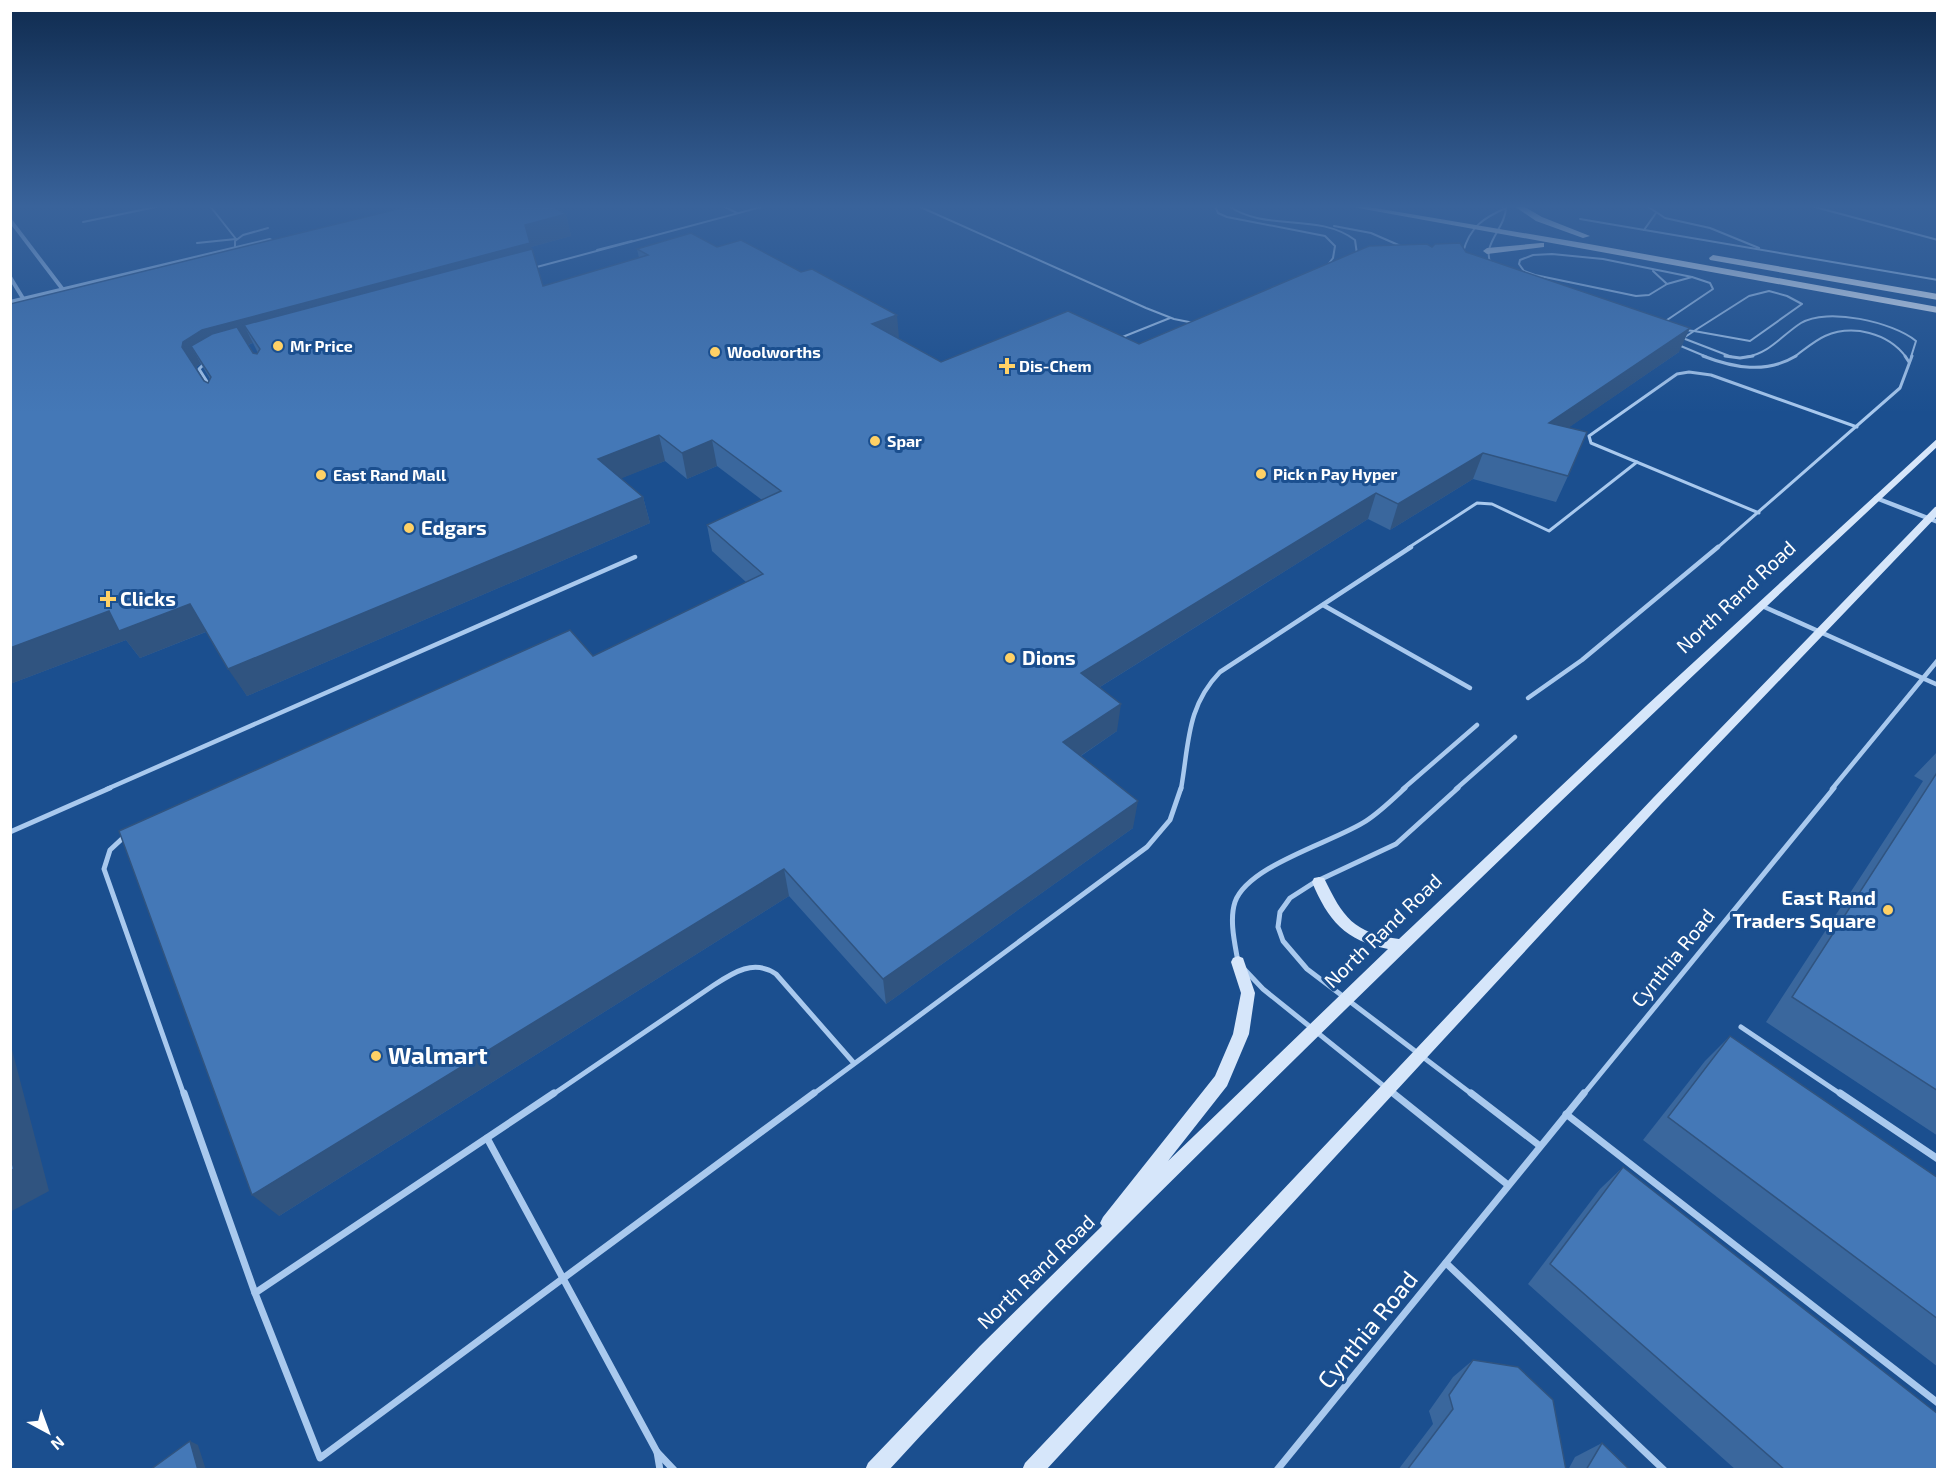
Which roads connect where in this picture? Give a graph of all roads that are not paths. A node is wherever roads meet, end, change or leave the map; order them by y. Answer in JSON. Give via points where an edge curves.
{"nodes":[{"id":1,"x":52,"y":275,"type":"edge"},
{"id":2,"x":122,"y":275,"type":"edge"},
{"id":3,"x":1073,"y":275,"type":"edge"},
{"id":4,"x":1535,"y":275,"type":"edge"},
{"id":5,"x":1657,"y":275,"type":"edge"},
{"id":6,"x":1682,"y":275,"type":"edge"},
{"id":7,"x":1761,"y":275,"type":"edge"},
{"id":8,"x":1812,"y":275,"type":"edge"},
{"id":9,"x":1909,"y":275,"type":"edge"},
{"id":10,"x":10,"y":277,"type":"edge"},
{"id":11,"x":1692,"y":277,"type":"junction"},
{"id":12,"x":1938,"y":280,"type":"edge"},
{"id":13,"x":1667,"y":284,"type":"junction"},
{"id":14,"x":63,"y":289,"type":"junction"},
{"id":15,"x":67,"y":295,"type":"edge"},
{"id":16,"x":1938,"y":297,"type":"edge"},
{"id":17,"x":23,"y":299,"type":"junction"},
{"id":18,"x":10,"y":302,"type":"edge"},
{"id":19,"x":27,"y":305,"type":"edge"},
{"id":20,"x":1938,"y":310,"type":"edge"},
{"id":21,"x":1170,"y":318,"type":"junction"},
{"id":22,"x":1663,"y":322,"type":"edge"},
{"id":23,"x":1199,"y":323,"type":"edge"},
{"id":24,"x":1675,"y":329,"type":"edge"},
{"id":25,"x":1696,"y":330,"type":"junction"},
{"id":26,"x":1673,"y":335,"type":"edge"},
{"id":27,"x":1682,"y":338,"type":"junction"},
{"id":28,"x":1114,"y":340,"type":"edge"},
{"id":29,"x":1668,"y":341,"type":"edge"},
{"id":30,"x":1674,"y":344,"type":"junction"},
{"id":31,"x":208,"y":362,"type":"edge"},
{"id":32,"x":1909,"y":362,"type":"junction"},
{"id":33,"x":216,"y":395,"type":"edge"},
{"id":34,"x":1857,"y":427,"type":"junction"},
{"id":35,"x":1938,"y":441,"type":"edge"},
{"id":36,"x":1637,"y":462,"type":"junction"},
{"id":37,"x":1876,"y":498,"type":"junction"},
{"id":38,"x":1938,"y":508,"type":"edge"},
{"id":39,"x":1759,"y":513,"type":"junction"},
{"id":40,"x":1933,"y":520,"type":"edge"},
{"id":41,"x":635,"y":557,"type":"dead end"},
{"id":42,"x":1323,"y":605,"type":"junction"},
{"id":43,"x":1760,"y":605,"type":"junction"},
{"id":44,"x":1818,"y":631,"type":"junction"},
{"id":45,"x":1938,"y":660,"type":"edge"},
{"id":46,"x":1922,"y":678,"type":"junction"},
{"id":47,"x":1938,"y":685,"type":"edge"},
{"id":48,"x":1470,"y":688,"type":"dead end"},
{"id":49,"x":1528,"y":698,"type":"dead end"},
{"id":50,"x":1477,"y":725,"type":"dead end"},
{"id":51,"x":1515,"y":737,"type":"dead end"},
{"id":52,"x":10,"y":832,"type":"edge"},
{"id":53,"x":128,"y":834,"type":"edge"},
{"id":54,"x":1319,"y":882,"type":"junction"},
{"id":55,"x":1401,"y":945,"type":"junction"},
{"id":56,"x":1238,"y":962,"type":"junction"},
{"id":57,"x":1347,"y":998,"type":"junction"},
{"id":58,"x":1741,"y":1027,"type":"dead end"},
{"id":59,"x":1314,"y":1029,"type":"junction"},
{"id":60,"x":1420,"y":1053,"type":"junction"},
{"id":61,"x":853,"y":1062,"type":"junction"},
{"id":62,"x":1389,"y":1088,"type":"junction"},
{"id":63,"x":1566,"y":1114,"type":"junction"},
{"id":64,"x":487,"y":1138,"type":"junction"},
{"id":65,"x":1540,"y":1146,"type":"junction"},
{"id":66,"x":1938,"y":1159,"type":"edge"},
{"id":67,"x":1508,"y":1185,"type":"junction"},
{"id":68,"x":1446,"y":1263,"type":"junction"},
{"id":69,"x":1077,"y":1264,"type":"junction"},
{"id":70,"x":565,"y":1277,"type":"junction"},
{"id":71,"x":255,"y":1293,"type":"junction"},
{"id":72,"x":1938,"y":1403,"type":"edge"},
{"id":73,"x":657,"y":1452,"type":"junction"},
{"id":74,"x":660,"y":1470,"type":"edge"},
{"id":75,"x":674,"y":1470,"type":"edge"},
{"id":76,"x":875,"y":1470,"type":"edge"},
{"id":77,"x":1032,"y":1470,"type":"edge"},
{"id":78,"x":1277,"y":1470,"type":"edge"},
{"id":79,"x":1664,"y":1470,"type":"edge"}],
"edges":[{"from":1,"to":14,"type":"street"},
{"from":2,"to":14,"type":"street"},
{"from":3,"to":21,"type":"lane"},
{"from":4,"to":13,"type":"lane","via":[[1624,295],[1649,295]]},
{"from":5,"to":13,"type":"lane"},
{"from":6,"to":11,"type":"lane"},
{"from":7,"to":20,"type":"main road"},
{"from":8,"to":16,"type":"main road"},
{"from":9,"to":12,"type":"lane"},
{"from":10,"to":17,"type":"street"},
{"from":11,"to":13,"type":"lane"},
{"from":11,"to":22,"type":"lane","via":[[1710,283],[1713,289]]},
{"from":14,"to":15,"type":"street"},
{"from":14,"to":17,"type":"street"},
{"from":17,"to":18,"type":"street"},
{"from":17,"to":19,"type":"street"},
{"from":21,"to":23,"type":"lane"},
{"from":21,"to":28,"type":"lane"},
{"from":24,"to":25,"type":"lane"},
{"from":25,"to":25,"type":"lane","via":[[1762,291],[1802,304],[1750,341]]},
{"from":25,"to":27,"type":"lane"},
{"from":26,"to":27,"type":"lane"},
{"from":27,"to":30,"type":"lane"},
{"from":27,"to":32,"type":"lane","via":[[1720,354],[1750,357],[1811,318],[1844,318],[1913,336],[1916,347]]},
{"from":29,"to":30,"type":"lane"},
{"from":30,"to":32,"type":"lane","via":[[1730,365],[1770,367],[1823,337],[1838,331],[1859,331],[1892,342]]},
{"from":31,"to":33,"type":"lane","via":[[199,369]]},
{"from":32,"to":34,"type":"lane","via":[[1900,388]]},
{"from":34,"to":36,"type":"lane","via":[[1711,375],[1681,372],[1589,436],[1591,442]]},
{"from":34,"to":39,"type":"lane"},
{"from":35,"to":37,"type":"main road","name":"North Rand Road"},
{"from":36,"to":39,"type":"lane"},
{"from":36,"to":42,"type":"lane","via":[[1549,531],[1492,504],[1477,503]]},
{"from":37,"to":40,"type":"street"},
{"from":37,"to":43,"type":"main road","name":"North Rand Road"},
{"from":38,"to":40,"type":"main road"},
{"from":39,"to":49,"type":"lane","via":[[1582,660]]},
{"from":40,"to":44,"type":"main road"},
{"from":41,"to":52,"type":"lane"},
{"from":42,"to":48,"type":"lane"},
{"from":42,"to":61,"type":"lane","via":[[1207,683],[1198,696],[1190,725],[1175,808],[1167,825],[1148,847]]},
{"from":43,"to":44,"type":"lane"},
{"from":43,"to":55,"type":"main road","name":"North Rand Road"},
{"from":44,"to":46,"type":"lane"},
{"from":44,"to":60,"type":"main road"},
{"from":45,"to":46,"type":"lane","name":"Cynthia Road"},
{"from":46,"to":47,"type":"lane"},
{"from":46,"to":63,"type":"lane","name":"Cynthia Road"},
{"from":50,"to":56,"type":"lane","via":[[1367,821],[1251,881],[1234,902]]},
{"from":51,"to":54,"type":"lane","via":[[1396,843]]},
{"from":53,"to":71,"type":"lane","via":[[109,849],[104,869]]},
{"from":54,"to":55,"type":"main road","via":[[1334,914],[1345,924],[1377,943]]},
{"from":54,"to":57,"type":"lane","via":[[1290,899],[1283,908],[1280,929],[1299,963]]},
{"from":55,"to":57,"type":"main road","name":"North Rand Road"},
{"from":56,"to":59,"type":"lane","via":[[1263,989]]},
{"from":56,"to":69,"type":"main road","via":[[1248,993],[1241,1034],[1221,1081]]},
{"from":57,"to":59,"type":"main road","name":"North Rand Road"},
{"from":57,"to":60,"type":"lane"},
{"from":58,"to":66,"type":"lane"},
{"from":59,"to":62,"type":"lane"},
{"from":59,"to":69,"type":"main road","name":"North Rand Road"},
{"from":60,"to":62,"type":"main road"},
{"from":60,"to":65,"type":"lane"},
{"from":61,"to":64,"type":"lane","via":[[776,974],[766,967],[752,966],[738,971]]},
{"from":61,"to":70,"type":"lane"},
{"from":62,"to":67,"type":"lane"},
{"from":62,"to":77,"type":"main road"},
{"from":63,"to":65,"type":"lane","name":"Cynthia Road"},
{"from":63,"to":72,"type":"lane"},
{"from":64,"to":70,"type":"lane"},
{"from":64,"to":71,"type":"lane"},
{"from":65,"to":67,"type":"lane","name":"Cynthia Road"},
{"from":67,"to":68,"type":"lane","name":"Cynthia Road"},
{"from":68,"to":78,"type":"lane","name":"Cynthia Road"},
{"from":68,"to":79,"type":"lane"},
{"from":69,"to":76,"type":"main road","name":"North Rand Road","via":[[955,1382]]},
{"from":70,"to":71,"type":"lane","via":[[320,1458]]},
{"from":70,"to":73,"type":"lane"},
{"from":73,"to":74,"type":"lane"},
{"from":73,"to":75,"type":"lane"}]}
